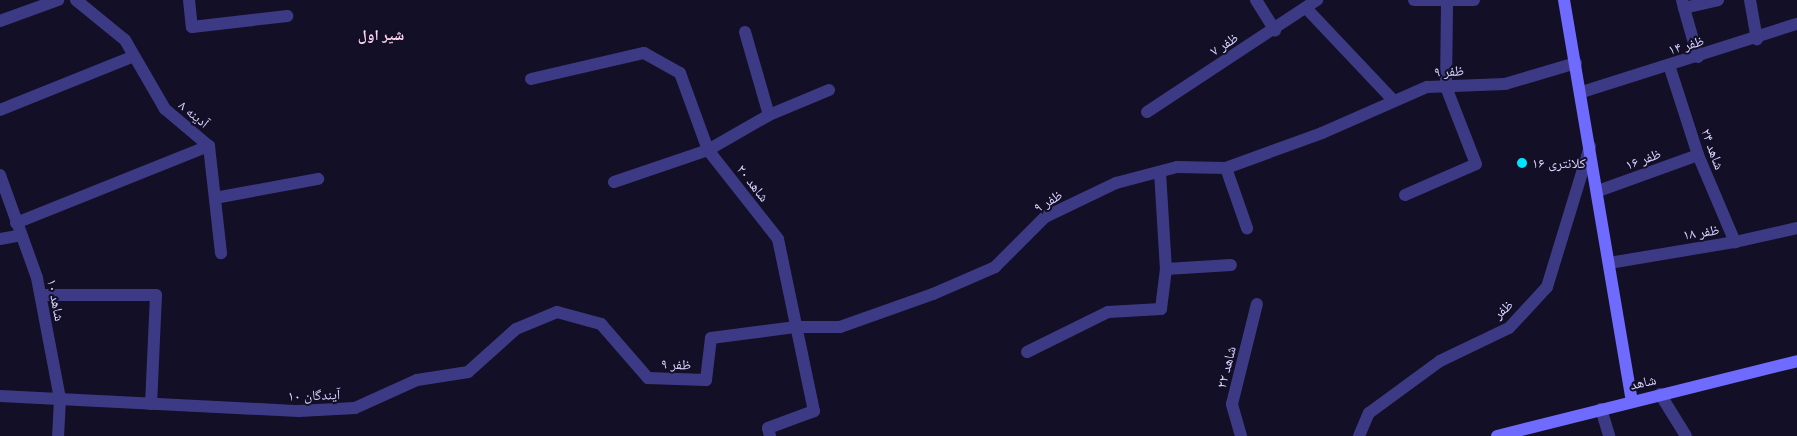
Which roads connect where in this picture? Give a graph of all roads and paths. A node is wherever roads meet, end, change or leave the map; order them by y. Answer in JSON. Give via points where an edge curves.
{"nodes":[{"id":1,"x":58,"y":0,"type":"edge"},
{"id":2,"x":76,"y":0,"type":"edge"},
{"id":3,"x":189,"y":0,"type":"edge"},
{"id":4,"x":1256,"y":0,"type":"edge"},
{"id":5,"x":1317,"y":0,"type":"edge"},
{"id":6,"x":1414,"y":0,"type":"edge"},
{"id":7,"x":1447,"y":0,"type":"edge"},
{"id":8,"x":1474,"y":0,"type":"edge"},
{"id":9,"x":1564,"y":0,"type":"edge"},
{"id":10,"x":1718,"y":0,"type":"edge"},
{"id":11,"x":1750,"y":0,"type":"edge"},
{"id":12,"x":1683,"y":4,"type":"edge"},
{"id":13,"x":1306,"y":8,"type":"junction"},
{"id":14,"x":287,"y":16,"type":"dead end"},
{"id":15,"x":0,"y":21,"type":"edge"},
{"id":16,"x":1797,"y":24,"type":"edge"},
{"id":17,"x":1274,"y":30,"type":"junction"},
{"id":18,"x":745,"y":32,"type":"dead end"},
{"id":19,"x":1757,"y":39,"type":"junction"},
{"id":20,"x":134,"y":56,"type":"junction"},
{"id":21,"x":1698,"y":57,"type":"junction"},
{"id":22,"x":1576,"y":63,"type":"junction"},
{"id":23,"x":1669,"y":65,"type":"junction"},
{"id":24,"x":531,"y":78,"type":"dead end"},
{"id":25,"x":1446,"y":86,"type":"junction"},
{"id":26,"x":828,"y":90,"type":"dead end"},
{"id":27,"x":1582,"y":92,"type":"junction"},
{"id":28,"x":1394,"y":101,"type":"junction"},
{"id":29,"x":0,"y":110,"type":"edge"},
{"id":30,"x":1147,"y":112,"type":"dead end"},
{"id":31,"x":769,"y":115,"type":"junction"},
{"id":32,"x":1590,"y":144,"type":"junction"},
{"id":33,"x":209,"y":146,"type":"junction"},
{"id":34,"x":708,"y":150,"type":"junction"},
{"id":35,"x":1698,"y":155,"type":"junction"},
{"id":36,"x":1226,"y":168,"type":"junction"},
{"id":37,"x":1160,"y":172,"type":"junction"},
{"id":38,"x":0,"y":175,"type":"edge"},
{"id":39,"x":318,"y":179,"type":"dead end"},
{"id":40,"x":614,"y":182,"type":"dead end"},
{"id":41,"x":1598,"y":191,"type":"junction"},
{"id":42,"x":1405,"y":195,"type":"dead end"},
{"id":43,"x":215,"y":198,"type":"junction"},
{"id":44,"x":1247,"y":228,"type":"dead end"},
{"id":45,"x":1797,"y":228,"type":"edge"},
{"id":46,"x":19,"y":229,"type":"junction"},
{"id":47,"x":0,"y":239,"type":"edge"},
{"id":48,"x":1735,"y":242,"type":"junction"},
{"id":49,"x":221,"y":253,"type":"dead end"},
{"id":50,"x":1609,"y":263,"type":"junction"},
{"id":51,"x":1231,"y":264,"type":"dead end"},
{"id":52,"x":1166,"y":269,"type":"junction"},
{"id":53,"x":41,"y":295,"type":"junction"},
{"id":54,"x":1257,"y":304,"type":"dead end"},
{"id":55,"x":601,"y":324,"type":"joint"},
{"id":56,"x":796,"y":327,"type":"junction"},
{"id":57,"x":1027,"y":352,"type":"dead end"},
{"id":58,"x":1797,"y":361,"type":"edge"},
{"id":59,"x":1660,"y":394,"type":"junction"},
{"id":60,"x":0,"y":396,"type":"edge"},
{"id":61,"x":60,"y":399,"type":"junction"},
{"id":62,"x":1632,"y":400,"type":"junction"},
{"id":63,"x":151,"y":404,"type":"junction"},
{"id":64,"x":1601,"y":408,"type":"junction"},
{"id":65,"x":1515,"y":434,"type":"edge"},
{"id":66,"x":58,"y":436,"type":"edge"},
{"id":67,"x":770,"y":436,"type":"edge"},
{"id":68,"x":1241,"y":436,"type":"edge"},
{"id":69,"x":1359,"y":436,"type":"edge"},
{"id":70,"x":1497,"y":436,"type":"edge"},
{"id":71,"x":1609,"y":436,"type":"edge"},
{"id":72,"x":1686,"y":436,"type":"edge"}],
"edges":[{"from":1,"to":15,"type":"street"},
{"from":2,"to":20,"type":"street","name":"آدینه ۸","via":[[125,40]]},
{"from":3,"to":14,"type":"street","via":[[192,27]]},
{"from":4,"to":17,"type":"street"},
{"from":5,"to":13,"type":"street","name":"ظفر ۷"},
{"from":6,"to":7,"type":"street"},
{"from":7,"to":8,"type":"street"},
{"from":7,"to":25,"type":"street"},
{"from":9,"to":22,"type":"street","name":"ظفر"},
{"from":10,"to":12,"type":"street"},
{"from":11,"to":19,"type":"street"},
{"from":12,"to":21,"type":"street"},
{"from":13,"to":17,"type":"street","name":"ظفر ۷"},
{"from":13,"to":28,"type":"street"},
{"from":16,"to":19,"type":"street","name":"ظفر ۱۴"},
{"from":17,"to":30,"type":"street","name":"ظفر ۷"},
{"from":18,"to":31,"type":"street"},
{"from":19,"to":21,"type":"street","name":"ظفر ۱۴"},
{"from":20,"to":29,"type":"street"},
{"from":20,"to":33,"type":"street","name":"آدینه ۸","via":[[165,109]]},
{"from":21,"to":23,"type":"street","name":"ظفر ۱۴"},
{"from":22,"to":25,"type":"street","name":"ظفر ۹","via":[[1505,84]]},
{"from":22,"to":27,"type":"street","name":"ظفر"},
{"from":23,"to":27,"type":"street","name":"ظفر ۱۴"},
{"from":23,"to":35,"type":"street","name":"شاهد ۲۴"},
{"from":24,"to":34,"type":"street","name":"شاهد ۲۰","via":[[644,53],[680,73]]},
{"from":25,"to":28,"type":"street","name":"ظفر ۹","via":[[1427,88]]},
{"from":25,"to":42,"type":"street","via":[[1476,164]]},
{"from":26,"to":31,"type":"street"},
{"from":27,"to":32,"type":"street","name":"ظفر"},
{"from":28,"to":36,"type":"street","name":"ظفر ۹","via":[[1322,133]]},
{"from":31,"to":34,"type":"street"},
{"from":32,"to":41,"type":"street","name":"ظفر"},
{"from":32,"to":69,"type":"street","name":"ظفر","via":[[1547,287],[1509,328],[1440,361],[1370,413]]},
{"from":33,"to":43,"type":"street","name":"آدینه ۸"},
{"from":33,"to":46,"type":"street"},
{"from":34,"to":40,"type":"street"},
{"from":34,"to":56,"type":"street","name":"شاهد ۲۰","via":[[778,239]]},
{"from":35,"to":41,"type":"street","name":"ظفر ۱۶"},
{"from":35,"to":48,"type":"street","name":"شاهد ۲۴"},
{"from":36,"to":37,"type":"street","name":"ظفر ۹","via":[[1177,167]]},
{"from":36,"to":44,"type":"street"},
{"from":37,"to":52,"type":"street"},
{"from":37,"to":56,"type":"street","name":"ظفر ۹","via":[[1116,183],[1045,217],[995,267],[933,294],[840,327]]},
{"from":38,"to":46,"type":"street","name":"شاهد ۱۰"},
{"from":39,"to":43,"type":"street"},
{"from":41,"to":50,"type":"street","name":"ظفر"},
{"from":43,"to":49,"type":"street","name":"آدینه ۸"},
{"from":45,"to":48,"type":"street","name":"ظفر ۱۸"},
{"from":46,"to":47,"type":"street"},
{"from":46,"to":53,"type":"street","name":"شاهد ۱۰"},
{"from":48,"to":50,"type":"street","name":"ظفر ۱۸"},
{"from":50,"to":62,"type":"street","name":"ظفر"},
{"from":51,"to":52,"type":"street"},
{"from":52,"to":57,"type":"street","via":[[1162,309],[1108,312]]},
{"from":53,"to":61,"type":"street","name":"شاهد ۱۰"},
{"from":53,"to":63,"type":"street","via":[[156,294]]},
{"from":54,"to":68,"type":"street","name":"شاهد ۲۲","via":[[1232,404]]},
{"from":55,"to":56,"type":"street","name":"ظفر ۹","via":[[648,378],[706,380],[710,338]]},
{"from":55,"to":63,"type":"street","name":"آیندگان ۱۰","via":[[557,312],[516,329],[468,372],[417,380],[354,408],[299,412]]},
{"from":56,"to":67,"type":"street","name":"شاهد ۲۰","via":[[814,411],[768,428]]},
{"from":58,"to":59,"type":"street","name":"شاهد"},
{"from":59,"to":62,"type":"street","name":"شاهد"},
{"from":59,"to":72,"type":"street"},
{"from":60,"to":61,"type":"street","name":"آیندگان ۱۰"},
{"from":61,"to":63,"type":"street","name":"آیندگان ۱۰"},
{"from":61,"to":66,"type":"street","name":"شاهد ۱۰"},
{"from":62,"to":64,"type":"street","name":"شاهد"},
{"from":64,"to":65,"type":"street","name":"شاهد"},
{"from":64,"to":71,"type":"street"},
{"from":65,"to":70,"type":"street","name":"شاهد"}]}
